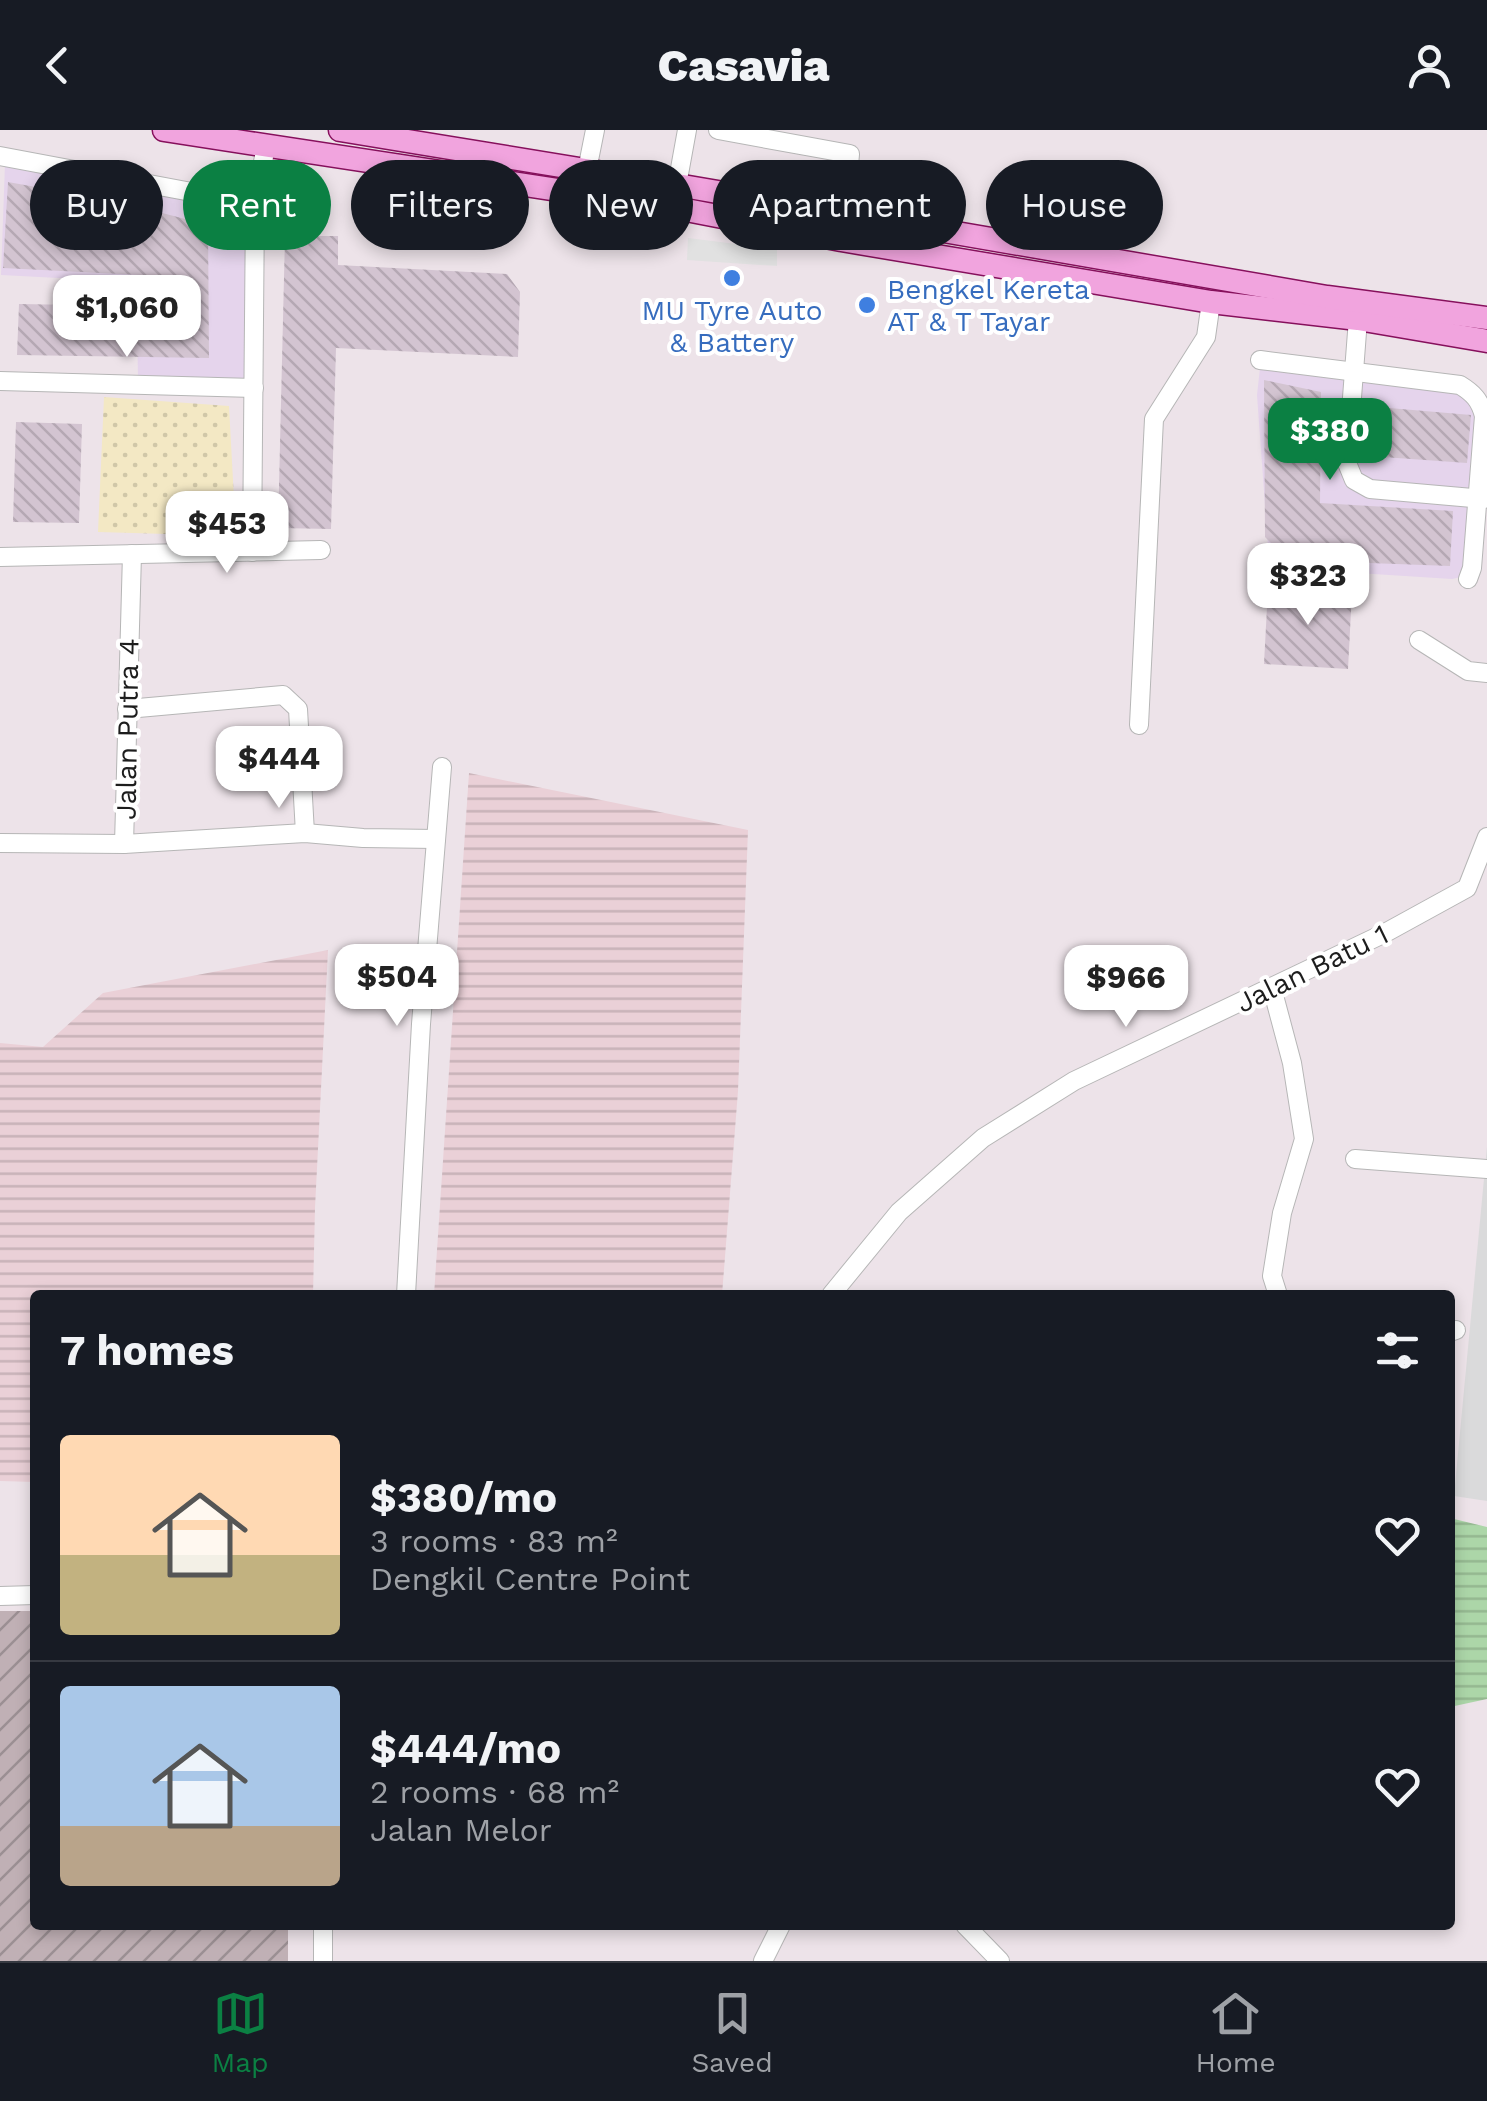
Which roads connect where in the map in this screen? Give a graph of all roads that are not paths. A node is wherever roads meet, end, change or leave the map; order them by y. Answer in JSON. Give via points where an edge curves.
{"nodes":[{"id":1,"x":164,"y":130,"type":"edge"},
{"id":2,"x":340,"y":130,"type":"edge"},
{"id":3,"x":595,"y":130,"type":"edge"},
{"id":4,"x":687,"y":130,"type":"edge"},
{"id":5,"x":718,"y":130,"type":"edge"},
{"id":6,"x":266,"y":146,"type":"junction"},
{"id":7,"x":0,"y":156,"type":"edge"},
{"id":8,"x":263,"y":160,"type":"edge"},
{"id":9,"x":589,"y":160,"type":"edge"},
{"id":10,"x":683,"y":160,"type":"edge"},
{"id":11,"x":849,"y":160,"type":"edge"},
{"id":12,"x":549,"y":164,"type":"edge"},
{"id":13,"x":549,"y":181,"type":"edge"},
{"id":14,"x":183,"y":190,"type":"edge"},
{"id":15,"x":693,"y":201,"type":"edge"},
{"id":16,"x":966,"y":234,"type":"edge"},
{"id":17,"x":255,"y":250,"type":"edge"},
{"id":18,"x":1211,"y":302,"type":"junction"},
{"id":19,"x":1487,"y":318,"type":"edge"},
{"id":20,"x":1358,"y":320,"type":"junction"},
{"id":21,"x":1487,"y":340,"type":"edge"},
{"id":22,"x":1260,"y":360,"type":"dead end"},
{"id":23,"x":1354,"y":372,"type":"junction"},
{"id":24,"x":0,"y":381,"type":"edge"},
{"id":25,"x":254,"y":388,"type":"junction"},
{"id":26,"x":1481,"y":499,"type":"edge"},
{"id":27,"x":321,"y":550,"type":"dead end"},
{"id":28,"x":252,"y":552,"type":"junction"},
{"id":29,"x":132,"y":554,"type":"junction"},
{"id":30,"x":0,"y":557,"type":"edge"},
{"id":31,"x":1468,"y":578,"type":"dead end"},
{"id":32,"x":1419,"y":640,"type":"dead end"},
{"id":33,"x":1487,"y":672,"type":"edge"},
{"id":34,"x":128,"y":710,"type":"junction"},
{"id":35,"x":1139,"y":725,"type":"dead end"},
{"id":36,"x":442,"y":767,"type":"dead end"},
{"id":37,"x":305,"y":833,"type":"junction"},
{"id":38,"x":1487,"y":837,"type":"edge"},
{"id":39,"x":436,"y":839,"type":"junction"},
{"id":40,"x":0,"y":844,"type":"edge"},
{"id":41,"x":124,"y":844,"type":"junction"},
{"id":42,"x":1272,"y":988,"type":"junction"},
{"id":43,"x":1355,"y":1160,"type":"dead end"},
{"id":44,"x":1487,"y":1169,"type":"edge"},
{"id":45,"x":406,"y":1290,"type":"edge"},
{"id":46,"x":835,"y":1290,"type":"edge"},
{"id":47,"x":1276,"y":1290,"type":"edge"},
{"id":48,"x":30,"y":1595,"type":"edge"},
{"id":49,"x":0,"y":1596,"type":"edge"},
{"id":50,"x":324,"y":1930,"type":"edge"},
{"id":51,"x":778,"y":1930,"type":"edge"},
{"id":52,"x":970,"y":1930,"type":"edge"},
{"id":53,"x":323,"y":1961,"type":"edge"},
{"id":54,"x":762,"y":1961,"type":"edge"},
{"id":55,"x":1000,"y":1961,"type":"edge"}],
"edges":[{"from":1,"to":6,"type":"main road"},
{"from":2,"to":12,"type":"main road"},
{"from":3,"to":9,"type":"street"},
{"from":4,"to":10,"type":"street"},
{"from":5,"to":11,"type":"street","via":[[850,154]]},
{"from":6,"to":8,"type":"street"},
{"from":6,"to":13,"type":"main road"},
{"from":7,"to":14,"type":"street"},
{"from":15,"to":18,"type":"main road","via":[[841,240]]},
{"from":16,"to":19,"type":"main road"},
{"from":17,"to":25,"type":"street"},
{"from":18,"to":20,"type":"main road"},
{"from":18,"to":35,"type":"street","via":[[1206,336],[1154,419]]},
{"from":20,"to":21,"type":"main road"},
{"from":20,"to":23,"type":"street"},
{"from":22,"to":23,"type":"street"},
{"from":23,"to":26,"type":"street","via":[[1472,392],[1484,416]]},
{"from":23,"to":26,"type":"street","via":[[1347,463],[1354,480],[1370,489]]},
{"from":24,"to":25,"type":"street"},
{"from":25,"to":28,"type":"street"},
{"from":26,"to":31,"type":"street"},
{"from":27,"to":28,"type":"street"},
{"from":28,"to":29,"type":"street"},
{"from":29,"to":30,"type":"street"},
{"from":29,"to":34,"type":"street","name":"Jalan Putra 4"},
{"from":32,"to":33,"type":"street","via":[[1468,671]]},
{"from":34,"to":37,"type":"street","via":[[283,695],[298,709]]},
{"from":34,"to":41,"type":"street","name":"Jalan Putra 4"},
{"from":36,"to":39,"type":"street"},
{"from":37,"to":39,"type":"street"},
{"from":37,"to":41,"type":"street"},
{"from":38,"to":42,"type":"street","name":"Jalan Batu 1","via":[[1467,888]]},
{"from":39,"to":45,"type":"street"},
{"from":40,"to":41,"type":"street"},
{"from":42,"to":46,"type":"street","name":"Jalan Batu 1","via":[[1074,1081],[983,1138],[899,1212]]},
{"from":42,"to":47,"type":"street","via":[[1304,1139],[1282,1213],[1272,1276]]},
{"from":43,"to":44,"type":"street"},
{"from":48,"to":49,"type":"street"},
{"from":50,"to":53,"type":"street"},
{"from":51,"to":54,"type":"street"},
{"from":52,"to":55,"type":"street"}]}
